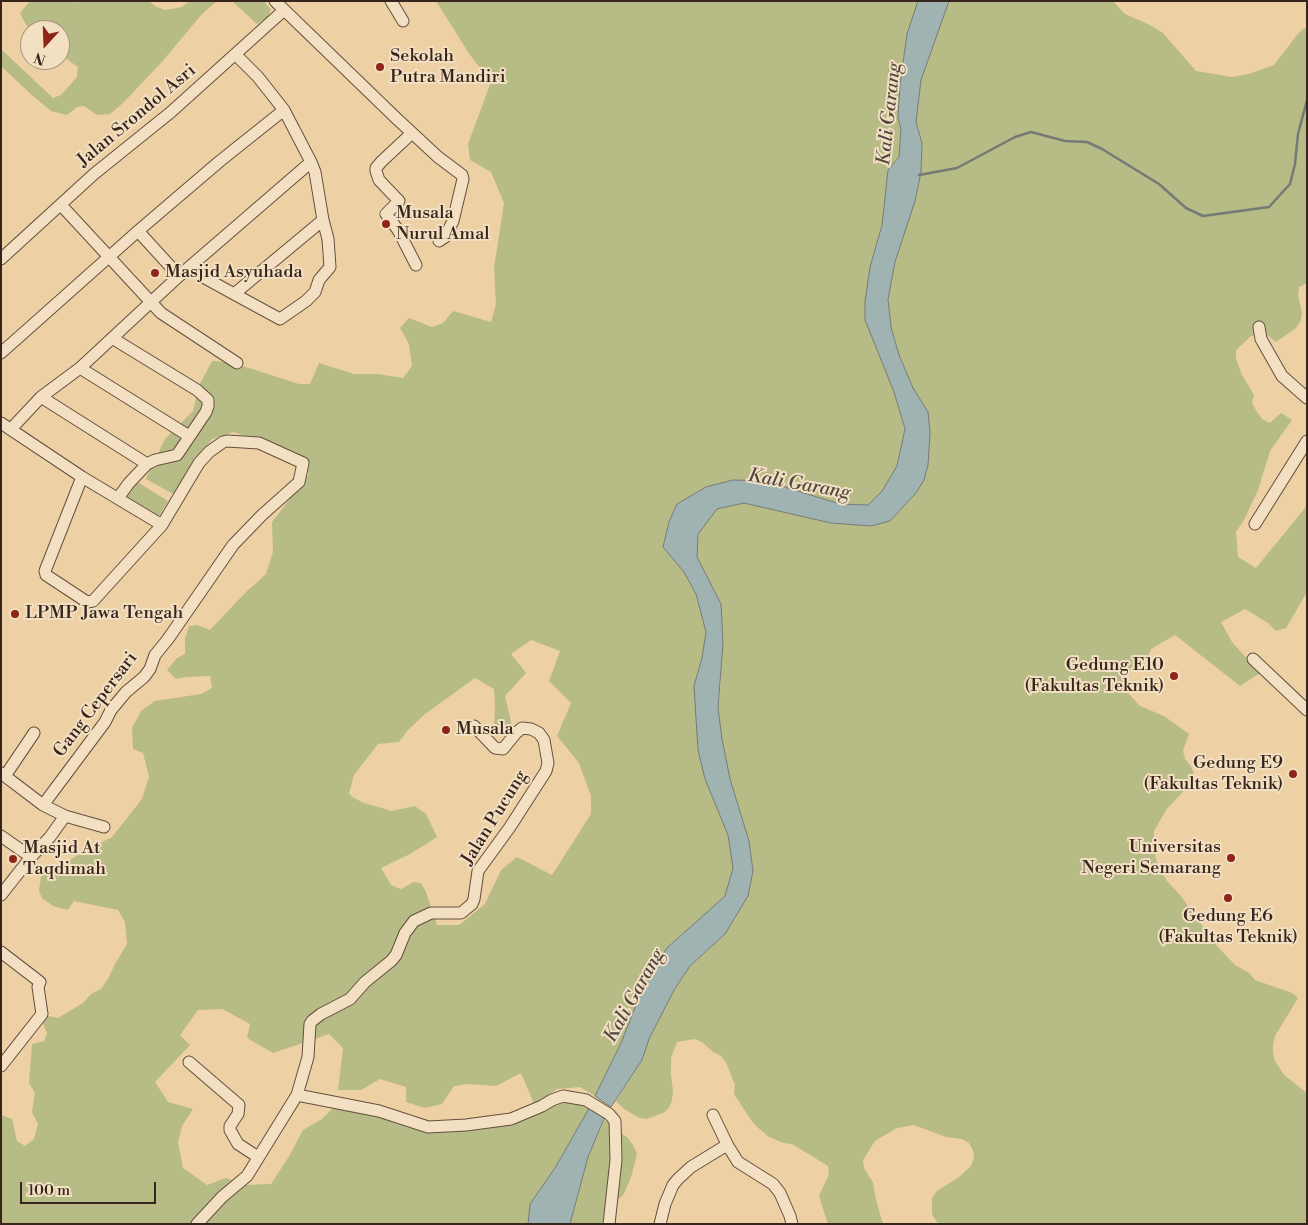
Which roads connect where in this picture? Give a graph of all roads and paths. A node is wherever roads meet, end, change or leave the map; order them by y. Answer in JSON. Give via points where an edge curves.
{"nodes":[{"id":1,"x":275,"y":1,"type":"edge"},
{"id":2,"x":391,"y":1,"type":"edge"},
{"id":3,"x":283,"y":10,"type":"junction"},
{"id":4,"x":403,"y":21,"type":"dead end"},
{"id":5,"x":236,"y":55,"type":"junction"},
{"id":6,"x":284,"y":110,"type":"junction"},
{"id":7,"x":412,"y":133,"type":"junction"},
{"id":8,"x":311,"y":162,"type":"junction"},
{"id":9,"x":61,"y":205,"type":"junction"},
{"id":10,"x":323,"y":220,"type":"junction"},
{"id":11,"x":138,"y":231,"type":"junction"},
{"id":12,"x":439,"y":241,"type":"dead end"},
{"id":13,"x":108,"y":257,"type":"junction"},
{"id":14,"x":1,"y":259,"type":"edge"},
{"id":15,"x":192,"y":264,"type":"junction"},
{"id":16,"x":416,"y":265,"type":"dead end"},
{"id":17,"x":179,"y":276,"type":"junction"},
{"id":18,"x":234,"y":294,"type":"junction"},
{"id":19,"x":149,"y":302,"type":"junction"},
{"id":20,"x":1259,"y":327,"type":"dead end"},
{"id":21,"x":112,"y":338,"type":"junction"},
{"id":22,"x":1,"y":353,"type":"edge"},
{"id":23,"x":238,"y":363,"type":"dead end"},
{"id":24,"x":80,"y":368,"type":"junction"},
{"id":25,"x":41,"y":396,"type":"junction"},
{"id":26,"x":1307,"y":398,"type":"edge"},
{"id":27,"x":6,"y":426,"type":"edge"},
{"id":28,"x":189,"y":436,"type":"junction"},
{"id":29,"x":1307,"y":441,"type":"edge"},
{"id":30,"x":146,"y":464,"type":"junction"},
{"id":31,"x":82,"y":476,"type":"junction"},
{"id":32,"x":118,"y":498,"type":"junction"},
{"id":33,"x":1255,"y":524,"type":"dead end"},
{"id":34,"x":162,"y":525,"type":"junction"},
{"id":35,"x":1253,"y":659,"type":"dead end"},
{"id":36,"x":1307,"y":710,"type":"edge"},
{"id":37,"x":474,"y":726,"type":"dead end"},
{"id":38,"x":34,"y":733,"type":"dead end"},
{"id":39,"x":3,"y":774,"type":"edge"},
{"id":40,"x":43,"y":805,"type":"junction"},
{"id":41,"x":65,"y":816,"type":"junction"},
{"id":42,"x":104,"y":827,"type":"dead end"},
{"id":43,"x":1,"y":836,"type":"edge"},
{"id":44,"x":31,"y":857,"type":"junction"},
{"id":45,"x":1,"y":895,"type":"edge"},
{"id":46,"x":1,"y":952,"type":"edge"},
{"id":47,"x":189,"y":1062,"type":"dead end"},
{"id":48,"x":1,"y":1066,"type":"edge"},
{"id":49,"x":297,"y":1095,"type":"junction"},
{"id":50,"x":713,"y":1115,"type":"dead end"},
{"id":51,"x":728,"y":1146,"type":"junction"},
{"id":52,"x":258,"y":1158,"type":"junction"},
{"id":53,"x":197,"y":1224,"type":"edge"},
{"id":54,"x":609,"y":1224,"type":"edge"},
{"id":55,"x":660,"y":1224,"type":"edge"},
{"id":56,"x":792,"y":1224,"type":"edge"}],
"edges":[{"from":1,"to":3,"type":"street"},
{"from":2,"to":4,"type":"street"},
{"from":3,"to":5,"type":"street","name":"Jalan Srondol Asri"},
{"from":3,"to":7,"type":"street"},
{"from":5,"to":6,"type":"street"},
{"from":5,"to":9,"type":"street","name":"Jalan Srondol Asri"},
{"from":6,"to":8,"type":"street"},
{"from":6,"to":11,"type":"street"},
{"from":7,"to":12,"type":"street","via":[[457,170],[463,179],[453,221]]},
{"from":7,"to":16,"type":"street","via":[[381,162],[376,171],[379,180],[399,201],[386,214]]},
{"from":8,"to":10,"type":"street"},
{"from":8,"to":15,"type":"street"},
{"from":9,"to":13,"type":"street"},
{"from":9,"to":14,"type":"street","name":"Jalan Srondol Asri"},
{"from":10,"to":18,"type":"street"},
{"from":10,"to":18,"type":"street","via":[[330,267],[306,301],[280,320]]},
{"from":11,"to":13,"type":"street"},
{"from":11,"to":17,"type":"street"},
{"from":13,"to":19,"type":"street"},
{"from":13,"to":22,"type":"street"},
{"from":15,"to":17,"type":"street"},
{"from":15,"to":18,"type":"street","via":[[205,278]]},
{"from":17,"to":19,"type":"street"},
{"from":19,"to":21,"type":"street"},
{"from":19,"to":23,"type":"street","via":[[175,324]]},
{"from":20,"to":26,"type":"street","via":[[1261,339],[1282,376]]},
{"from":21,"to":24,"type":"street"},
{"from":21,"to":28,"type":"street","via":[[208,400],[206,412]]},
{"from":24,"to":25,"type":"street"},
{"from":24,"to":28,"type":"street"},
{"from":25,"to":27,"type":"street"},
{"from":25,"to":30,"type":"street"},
{"from":27,"to":31,"type":"street"},
{"from":28,"to":30,"type":"street","via":[[177,455]]},
{"from":29,"to":33,"type":"street"},
{"from":30,"to":32,"type":"street"},
{"from":31,"to":32,"type":"street"},
{"from":31,"to":34,"type":"street","via":[[45,571],[46,576],[84,601],[93,601]]},
{"from":32,"to":34,"type":"street"},
{"from":34,"to":40,"type":"street","name":"Gang Cepersari","via":[[199,462],[224,441],[259,443],[303,463],[298,482],[233,546],[154,655],[150,669],[111,710]]},
{"from":35,"to":36,"type":"street"},
{"from":37,"to":49,"type":"street","name":"Jalan Pucung","via":[[494,748],[503,749],[522,728],[531,729],[544,740],[548,767],[478,871],[472,904],[461,913],[431,913],[414,921],[391,961],[350,998],[312,1021],[308,1057]]},
{"from":38,"to":39,"type":"street"},
{"from":39,"to":40,"type":"street"},
{"from":40,"to":41,"type":"street"},
{"from":41,"to":42,"type":"street"},
{"from":41,"to":44,"type":"street"},
{"from":43,"to":44,"type":"street"},
{"from":44,"to":45,"type":"street"},
{"from":46,"to":48,"type":"street","via":[[40,982],[42,1014]]},
{"from":47,"to":52,"type":"street","via":[[239,1105],[230,1130],[238,1144]]},
{"from":49,"to":52,"type":"street","name":"Jalan Pucung"},
{"from":49,"to":54,"type":"street","via":[[378,1111],[428,1127],[511,1119],[562,1096],[586,1100],[615,1121]]},
{"from":50,"to":51,"type":"street"},
{"from":51,"to":55,"type":"street","via":[[678,1178],[665,1204]]},
{"from":51,"to":56,"type":"street","via":[[738,1162],[773,1184]]},
{"from":52,"to":53,"type":"street","name":"Jalan Pucung","via":[[247,1176]]}]}
